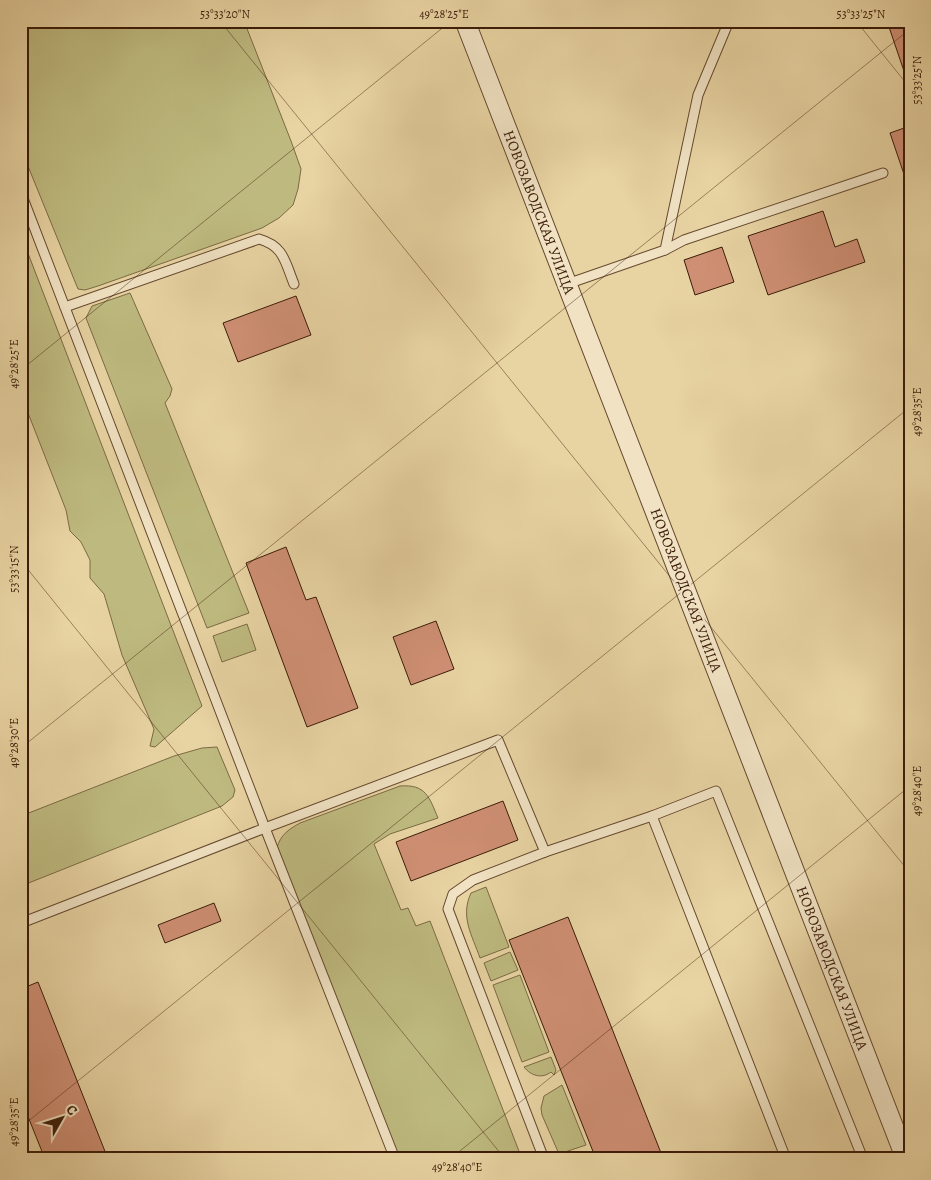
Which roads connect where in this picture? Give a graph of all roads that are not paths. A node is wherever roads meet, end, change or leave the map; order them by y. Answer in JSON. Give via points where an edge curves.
{"nodes":[{"id":1,"x":465,"y":21,"type":"edge"},
{"id":2,"x":730,"y":21,"type":"edge"},
{"id":3,"x":883,"y":173,"type":"dead end"},
{"id":4,"x":21,"y":193,"type":"edge"},
{"id":5,"x":665,"y":250,"type":"junction"},
{"id":6,"x":294,"y":284,"type":"dead end"},
{"id":7,"x":567,"y":284,"type":"junction"},
{"id":8,"x":65,"y":307,"type":"junction"},
{"id":9,"x":652,"y":816,"type":"junction"},
{"id":10,"x":265,"y":828,"type":"junction"},
{"id":11,"x":545,"y":852,"type":"junction"},
{"id":12,"x":21,"y":923,"type":"edge"},
{"id":13,"x":395,"y":1159,"type":"edge"},
{"id":14,"x":544,"y":1159,"type":"edge"},
{"id":15,"x":786,"y":1159,"type":"edge"},
{"id":16,"x":863,"y":1159,"type":"edge"},
{"id":17,"x":906,"y":1159,"type":"edge"}],
"edges":[{"from":1,"to":7,"type":"street","name":"НОВОЗАВОДСКАЯ УЛИЦА"},
{"from":2,"to":5,"type":"lane","via":[[698,95]]},
{"from":3,"to":5,"type":"lane","via":[[684,240]]},
{"from":4,"to":8,"type":"lane"},
{"from":5,"to":7,"type":"lane"},
{"from":6,"to":8,"type":"lane","via":[[282,253],[270,242],[259,239]]},
{"from":7,"to":17,"type":"street","name":"НОВОЗАВОДСКАЯ УЛИЦА"},
{"from":8,"to":10,"type":"lane"},
{"from":9,"to":11,"type":"lane"},
{"from":9,"to":15,"type":"lane"},
{"from":9,"to":16,"type":"lane","via":[[716,791]]},
{"from":10,"to":11,"type":"lane","via":[[498,740]]},
{"from":10,"to":12,"type":"lane"},
{"from":10,"to":13,"type":"lane"},
{"from":11,"to":14,"type":"lane","via":[[473,880],[453,894],[448,909]]}]}
